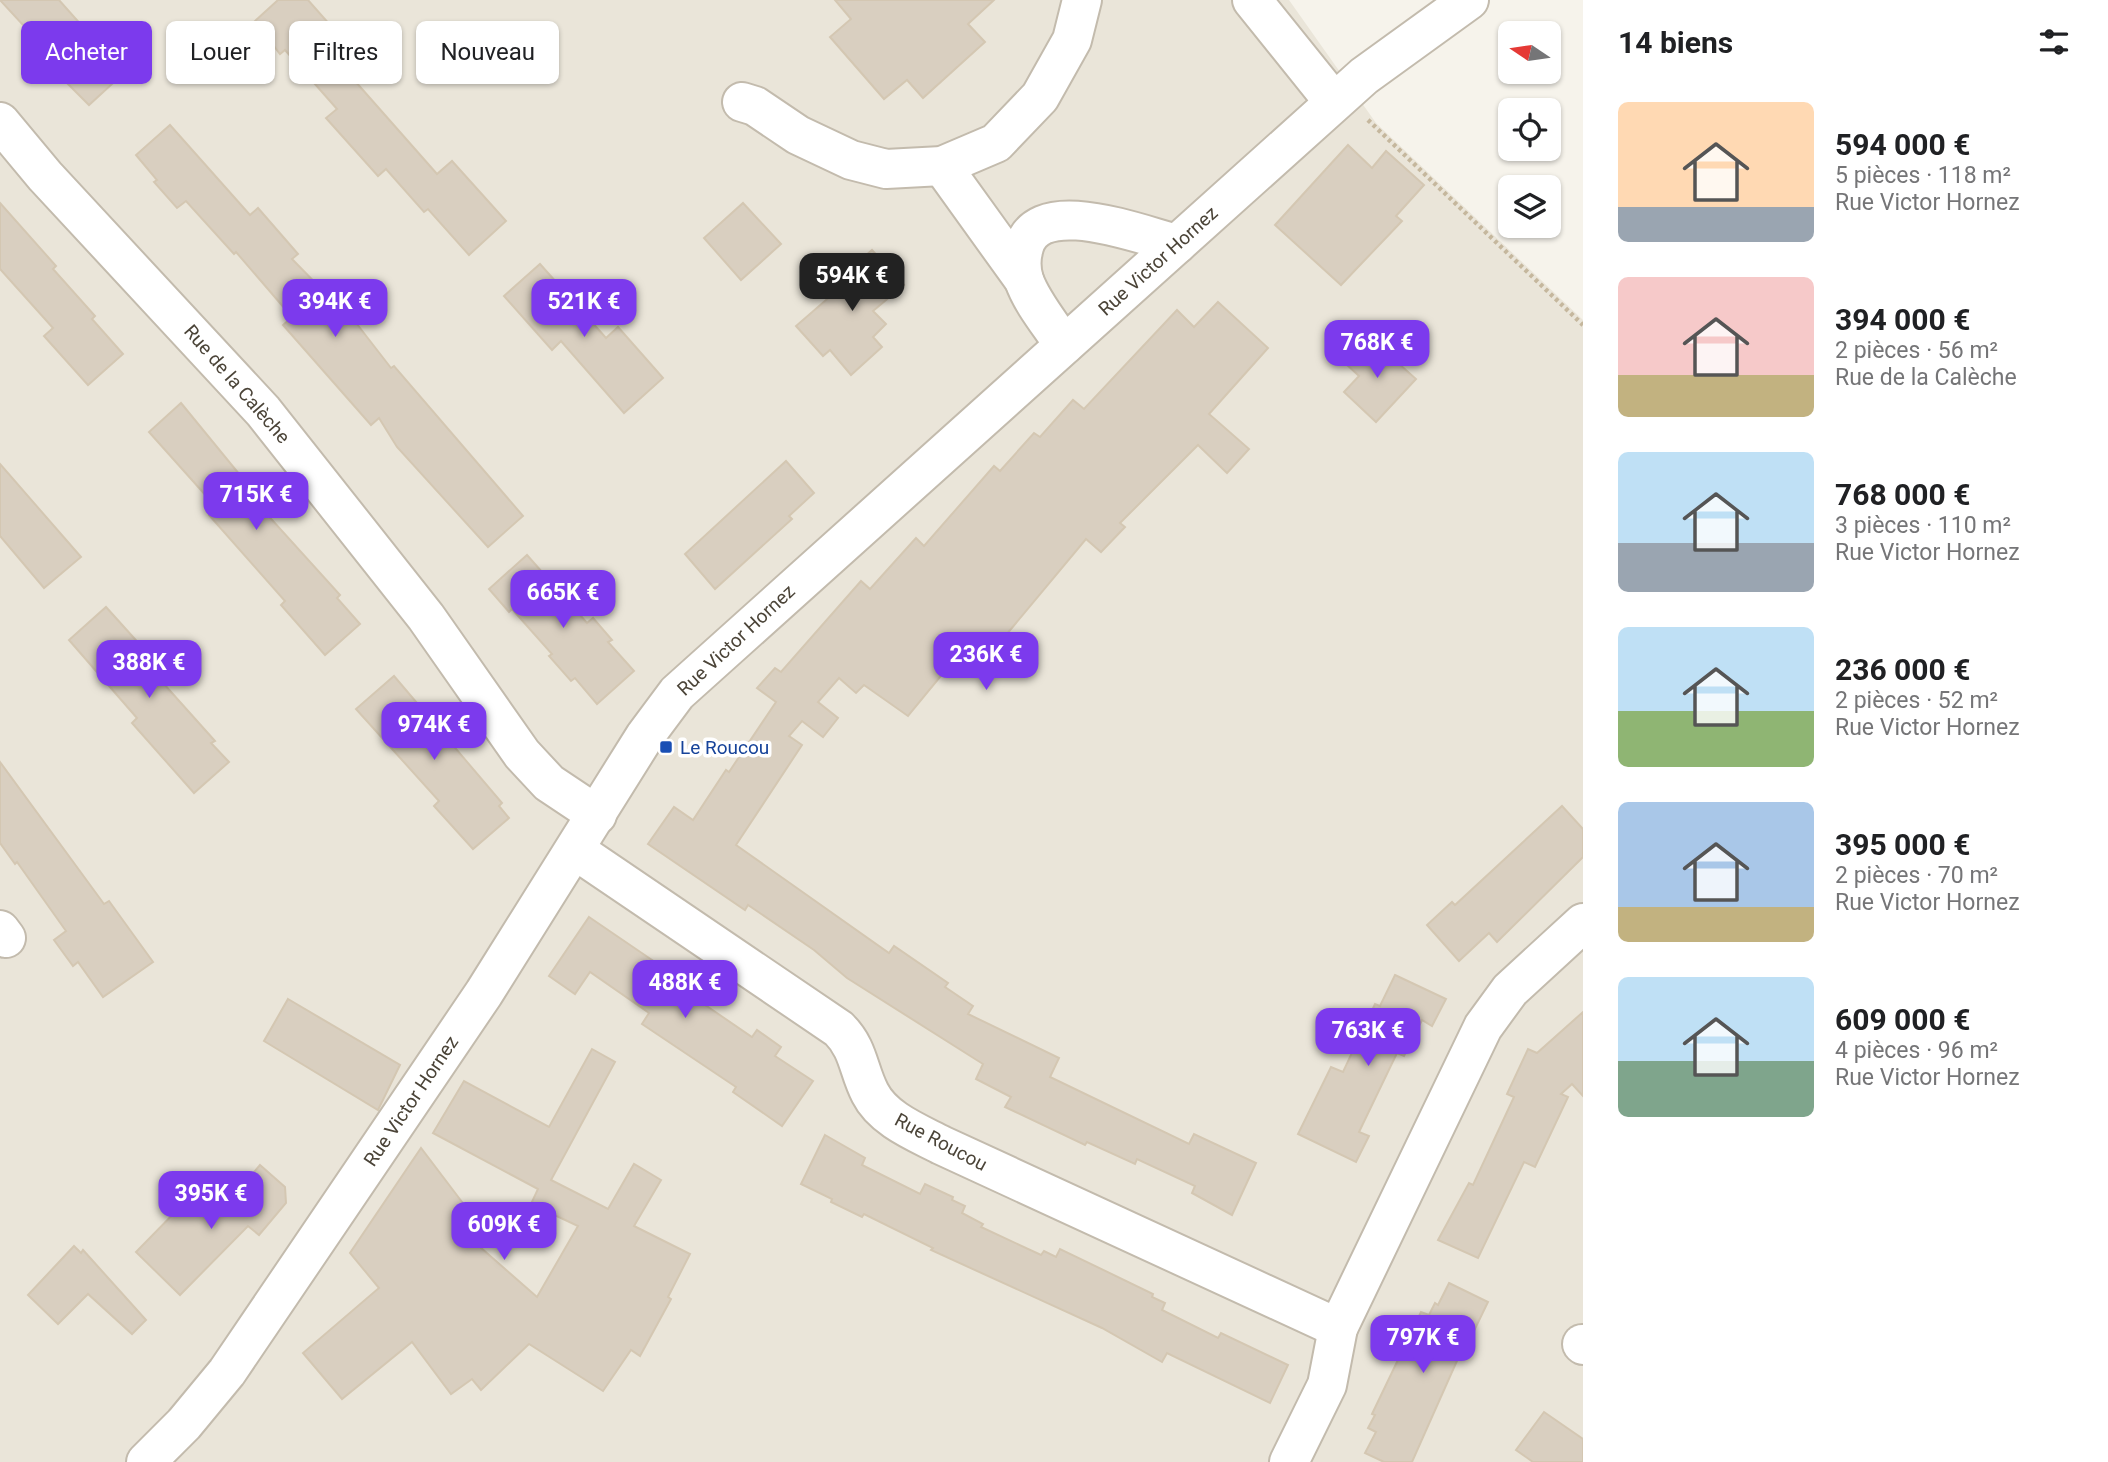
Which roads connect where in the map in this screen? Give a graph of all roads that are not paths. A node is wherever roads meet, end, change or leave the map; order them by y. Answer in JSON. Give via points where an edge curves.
{"nodes":[{"id":1,"x":1082,"y":0,"type":"edge"},
{"id":2,"x":1252,"y":0,"type":"edge"},
{"id":3,"x":1469,"y":0,"type":"edge"},
{"id":4,"x":742,"y":102,"type":"dead end"},
{"id":5,"x":1335,"y":102,"type":"junction"},
{"id":6,"x":0,"y":122,"type":"edge"},
{"id":7,"x":942,"y":166,"type":"junction"},
{"id":8,"x":1177,"y":244,"type":"junction"},
{"id":9,"x":1024,"y":280,"type":"junction"},
{"id":10,"x":1064,"y":345,"type":"junction"},
{"id":11,"x":597,"y":815,"type":"junction"},
{"id":12,"x":575,"y":850,"type":"junction"},
{"id":13,"x":1583,"y":923,"type":"edge"},
{"id":14,"x":1338,"y":1328,"type":"junction"},
{"id":15,"x":146,"y":1462,"type":"edge"},
{"id":16,"x":1289,"y":1462,"type":"edge"}],
"edges":[{"from":1,"to":7,"type":"street","via":[[1072,40],[1040,97],[996,144]]},
{"from":2,"to":5,"type":"street"},
{"from":3,"to":5,"type":"street","name":"Rue Victor Hornez"},
{"from":4,"to":7,"type":"street","via":[[851,160],[886,169]]},
{"from":5,"to":8,"type":"street","name":"Rue Victor Hornez"},
{"from":6,"to":11,"type":"street","name":"Rue de la Calèche","via":[[262,411],[426,617],[522,754],[549,783]]},
{"from":7,"to":9,"type":"street"},
{"from":8,"to":9,"type":"street","via":[[1087,222],[1050,221],[1028,237]]},
{"from":8,"to":10,"type":"street","name":"Rue Victor Hornez"},
{"from":9,"to":10,"type":"street"},
{"from":10,"to":11,"type":"street","name":"Rue Victor Hornez","via":[[689,681],[655,722]]},
{"from":11,"to":12,"type":"street","name":"Rue Victor Hornez"},
{"from":12,"to":14,"type":"street","name":"Rue Roucou","via":[[839,1029],[855,1047],[870,1094],[892,1118],[953,1151]]},
{"from":12,"to":15,"type":"street","name":"Rue Victor Hornez","via":[[484,993],[227,1372]]},
{"from":13,"to":14,"type":"street","via":[[1510,990],[1482,1027]]},
{"from":14,"to":16,"type":"street","via":[[1327,1385]]}]}
